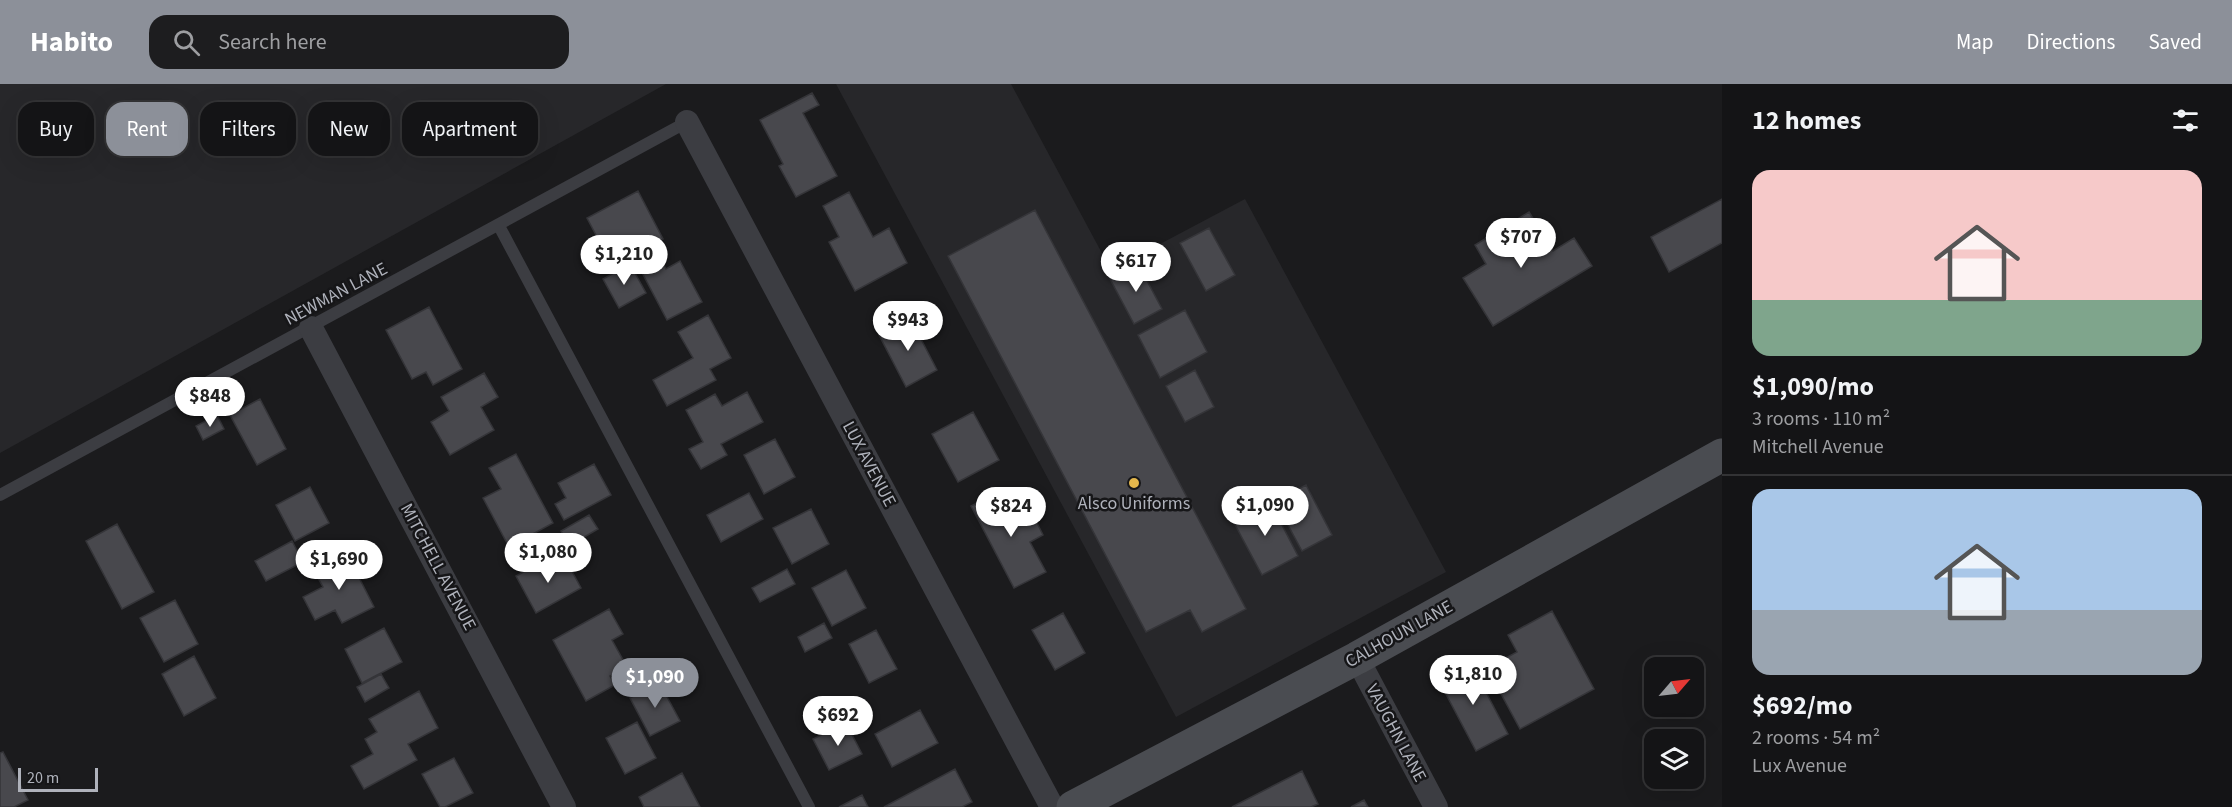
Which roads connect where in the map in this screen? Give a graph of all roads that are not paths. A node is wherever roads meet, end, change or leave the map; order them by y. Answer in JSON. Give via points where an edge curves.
{"nodes":[{"id":1,"x":687,"y":122,"type":"joint"},
{"id":2,"x":499,"y":226,"type":"junction"},
{"id":3,"x":311,"y":328,"type":"junction"},
{"id":4,"x":1722,"y":455,"type":"edge"},
{"id":5,"x":0,"y":495,"type":"edge"},
{"id":6,"x":1357,"y":658,"type":"junction"},
{"id":7,"x":564,"y":807,"type":"edge"},
{"id":8,"x":809,"y":807,"type":"edge"},
{"id":9,"x":1052,"y":807,"type":"edge"},
{"id":10,"x":1073,"y":807,"type":"edge"},
{"id":11,"x":1436,"y":807,"type":"edge"}],
"edges":[{"from":1,"to":2,"type":"lane","name":"NEWMAN LANE"},
{"from":1,"to":9,"type":"street","name":"LUX AVENUE"},
{"from":2,"to":3,"type":"lane","name":"NEWMAN LANE"},
{"from":2,"to":8,"type":"lane"},
{"from":3,"to":5,"type":"lane","name":"NEWMAN LANE"},
{"from":3,"to":7,"type":"street","name":"MITCHELL AVENUE"},
{"from":4,"to":6,"type":"street","name":"CALHOUN LANE"},
{"from":6,"to":10,"type":"street","name":"CALHOUN LANE"},
{"from":6,"to":11,"type":"street","name":"VAUGHN LANE"}]}
